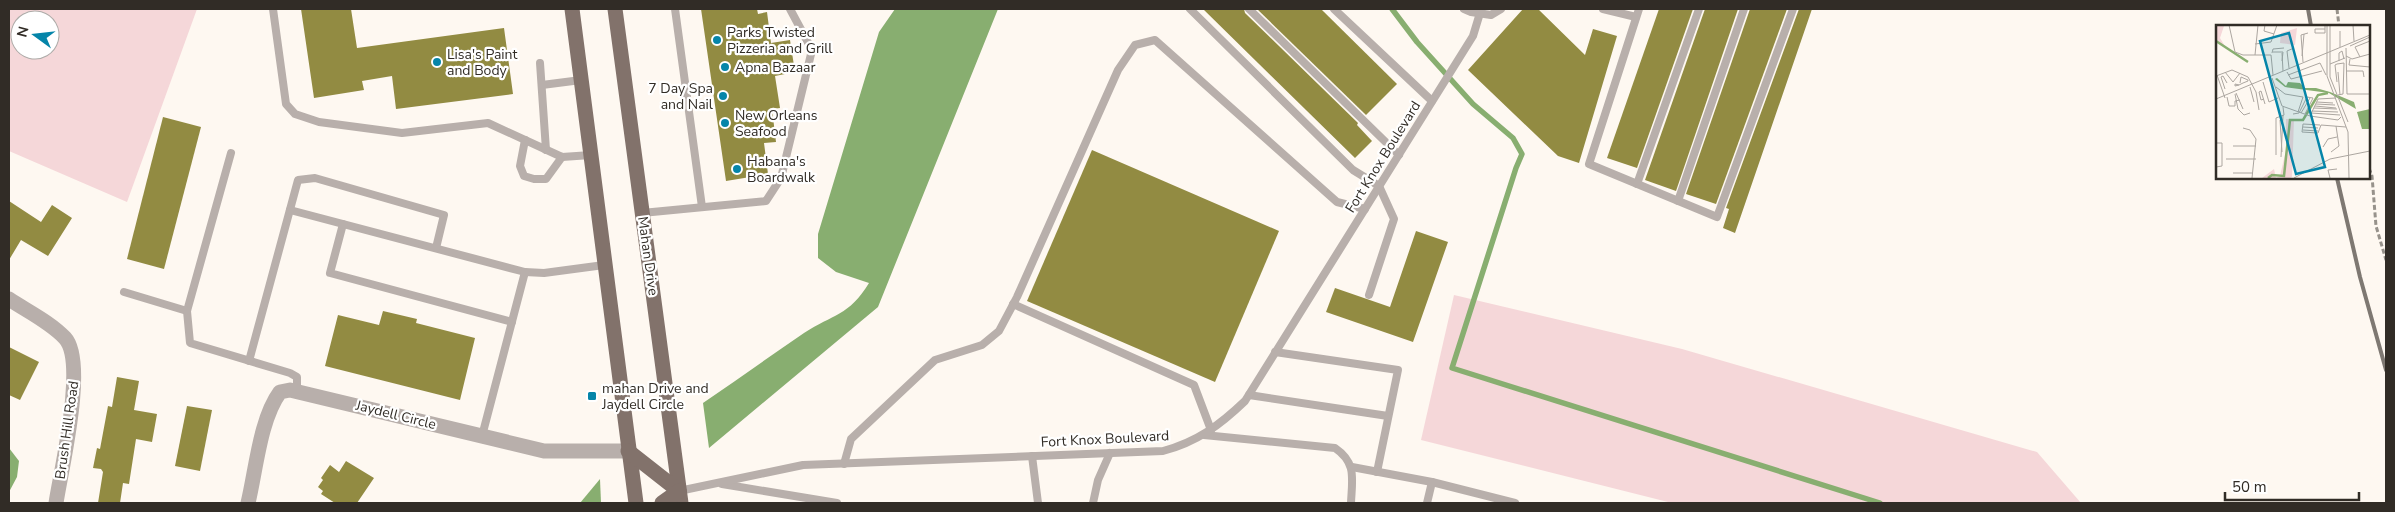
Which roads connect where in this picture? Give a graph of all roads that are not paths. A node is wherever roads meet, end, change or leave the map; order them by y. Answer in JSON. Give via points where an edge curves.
{"nodes":[{"id":1,"x":273,"y":9,"type":"edge"},
{"id":2,"x":572,"y":9,"type":"edge"},
{"id":3,"x":615,"y":9,"type":"edge"},
{"id":4,"x":675,"y":9,"type":"edge"},
{"id":5,"x":790,"y":9,"type":"edge"},
{"id":6,"x":1190,"y":9,"type":"edge"},
{"id":7,"x":1249,"y":9,"type":"edge"},
{"id":8,"x":1334,"y":9,"type":"edge"},
{"id":9,"x":1464,"y":9,"type":"edge"},
{"id":10,"x":1501,"y":9,"type":"edge"},
{"id":11,"x":1603,"y":9,"type":"edge"},
{"id":12,"x":1639,"y":9,"type":"edge"},
{"id":13,"x":1699,"y":9,"type":"edge"},
{"id":14,"x":1744,"y":9,"type":"edge"},
{"id":15,"x":1793,"y":9,"type":"edge"},
{"id":16,"x":1480,"y":13,"type":"junction"},
{"id":17,"x":1636,"y":17,"type":"junction"},
{"id":18,"x":540,"y":63,"type":"dead end"},
{"id":19,"x":581,"y":80,"type":"junction"},
{"id":20,"x":542,"y":85,"type":"junction"},
{"id":21,"x":1432,"y":101,"type":"junction"},
{"id":22,"x":525,"y":140,"type":"junction"},
{"id":23,"x":546,"y":150,"type":"junction"},
{"id":24,"x":232,"y":153,"type":"dead end"},
{"id":25,"x":591,"y":155,"type":"junction"},
{"id":26,"x":1399,"y":155,"type":"junction"},
{"id":27,"x":562,"y":157,"type":"junction"},
{"id":28,"x":1637,"y":184,"type":"junction"},
{"id":29,"x":1379,"y":186,"type":"junction"},
{"id":30,"x":1678,"y":201,"type":"junction"},
{"id":31,"x":702,"y":207,"type":"junction"},
{"id":32,"x":1365,"y":209,"type":"junction"},
{"id":33,"x":290,"y":210,"type":"junction"},
{"id":34,"x":642,"y":213,"type":"junction"},
{"id":35,"x":343,"y":224,"type":"junction"},
{"id":36,"x":436,"y":248,"type":"junction"},
{"id":37,"x":604,"y":265,"type":"junction"},
{"id":38,"x":525,"y":272,"type":"junction"},
{"id":39,"x":124,"y":292,"type":"dead end"},
{"id":40,"x":1369,"y":296,"type":"dead end"},
{"id":41,"x":9,"y":299,"type":"edge"},
{"id":42,"x":1013,"y":304,"type":"junction"},
{"id":43,"x":187,"y":311,"type":"junction"},
{"id":44,"x":512,"y":322,"type":"junction"},
{"id":45,"x":1275,"y":352,"type":"junction"},
{"id":46,"x":249,"y":360,"type":"junction"},
{"id":47,"x":297,"y":391,"type":"junction"},
{"id":48,"x":1249,"y":395,"type":"junction"},
{"id":49,"x":1388,"y":416,"type":"junction"},
{"id":50,"x":1211,"y":430,"type":"junction"},
{"id":51,"x":1204,"y":435,"type":"junction"},
{"id":52,"x":482,"y":436,"type":"junction"},
{"id":53,"x":628,"y":452,"type":"junction"},
{"id":54,"x":1110,"y":453,"type":"junction"},
{"id":55,"x":1032,"y":456,"type":"junction"},
{"id":56,"x":844,"y":464,"type":"junction"},
{"id":57,"x":1352,"y":467,"type":"junction"},
{"id":58,"x":1377,"y":472,"type":"junction"},
{"id":59,"x":1432,"y":482,"type":"junction"},
{"id":60,"x":718,"y":483,"type":"junction"},
{"id":61,"x":680,"y":497,"type":"edge"},
{"id":62,"x":56,"y":503,"type":"edge"},
{"id":63,"x":248,"y":503,"type":"edge"},
{"id":64,"x":636,"y":503,"type":"edge"},
{"id":65,"x":662,"y":503,"type":"edge"},
{"id":66,"x":837,"y":503,"type":"edge"},
{"id":67,"x":1038,"y":503,"type":"edge"},
{"id":68,"x":1094,"y":503,"type":"edge"},
{"id":69,"x":1351,"y":503,"type":"edge"},
{"id":70,"x":1427,"y":503,"type":"edge"},
{"id":71,"x":1515,"y":503,"type":"edge"}],
"edges":[{"from":1,"to":22,"type":"lane","via":[[286,104],[295,114],[319,122],[402,133],[488,123]]},
{"from":2,"to":19,"type":"main road"},
{"from":3,"to":34,"type":"main road","name":"Mahan Drive"},
{"from":4,"to":31,"type":"lane"},
{"from":5,"to":31,"type":"lane","via":[[812,50],[781,178],[766,201]]},
{"from":6,"to":29,"type":"lane","via":[[1353,170]]},
{"from":7,"to":26,"type":"lane"},
{"from":8,"to":21,"type":"lane"},
{"from":9,"to":16,"type":"lane"},
{"from":10,"to":16,"type":"lane","via":[[1491,15]]},
{"from":11,"to":17,"type":"lane"},
{"from":12,"to":17,"type":"lane"},
{"from":13,"to":28,"type":"lane"},
{"from":14,"to":30,"type":"lane"},
{"from":15,"to":30,"type":"lane","via":[[1717,217]]},
{"from":16,"to":21,"type":"lane","name":"Fort Knox Boulevard","via":[[1473,36]]},
{"from":17,"to":28,"type":"lane","via":[[1589,164]]},
{"from":18,"to":20,"type":"lane"},
{"from":19,"to":20,"type":"lane"},
{"from":19,"to":25,"type":"main road"},
{"from":20,"to":23,"type":"lane"},
{"from":21,"to":26,"type":"lane","name":"Fort Knox Boulevard"},
{"from":22,"to":23,"type":"lane"},
{"from":22,"to":27,"type":"lane","via":[[520,166],[524,176],[546,179]]},
{"from":23,"to":27,"type":"lane"},
{"from":24,"to":43,"type":"lane"},
{"from":25,"to":27,"type":"lane"},
{"from":25,"to":37,"type":"main road"},
{"from":26,"to":29,"type":"lane","name":"Fort Knox Boulevard"},
{"from":28,"to":30,"type":"lane"},
{"from":29,"to":32,"type":"lane","name":"Fort Knox Boulevard"},
{"from":29,"to":40,"type":"lane","via":[[1394,219]]},
{"from":31,"to":34,"type":"lane"},
{"from":32,"to":42,"type":"lane","via":[[1337,202],[1155,40],[1135,45],[1118,70]]},
{"from":32,"to":45,"type":"lane","name":"Fort Knox Boulevard"},
{"from":33,"to":35,"type":"lane"},
{"from":33,"to":36,"type":"lane","via":[[298,180],[315,178],[444,215]]},
{"from":33,"to":46,"type":"lane"},
{"from":34,"to":61,"type":"main road","name":"Mahan Drive"},
{"from":35,"to":36,"type":"lane"},
{"from":35,"to":44,"type":"lane","via":[[330,273]]},
{"from":36,"to":38,"type":"lane"},
{"from":37,"to":38,"type":"lane","via":[[544,273]]},
{"from":37,"to":53,"type":"main road"},
{"from":38,"to":44,"type":"lane"},
{"from":39,"to":43,"type":"lane"},
{"from":41,"to":62,"type":"street","name":"Brush Hill Road","via":[[67,340],[75,361],[75,382]]},
{"from":42,"to":50,"type":"lane","via":[[1194,385]]},
{"from":42,"to":56,"type":"lane","via":[[999,331],[982,345],[935,360],[851,439]]},
{"from":43,"to":46,"type":"lane","via":[[190,343]]},
{"from":44,"to":52,"type":"lane"},
{"from":45,"to":48,"type":"lane","name":"Fort Knox Boulevard"},
{"from":45,"to":49,"type":"lane","via":[[1398,370]]},
{"from":46,"to":47,"type":"lane","via":[[297,377]]},
{"from":47,"to":52,"type":"street","name":"Jaydell Circle"},
{"from":47,"to":63,"type":"street","via":[[280,392],[274,400]]},
{"from":48,"to":49,"type":"lane"},
{"from":48,"to":50,"type":"lane","name":"Fort Knox Boulevard"},
{"from":49,"to":58,"type":"lane"},
{"from":50,"to":51,"type":"lane","name":"Fort Knox Boulevard"},
{"from":51,"to":54,"type":"lane","name":"Fort Knox Boulevard","via":[[1163,451]]},
{"from":51,"to":57,"type":"lane","via":[[1335,448],[1346,455]]},
{"from":52,"to":53,"type":"street","name":"Jaydell Circle","via":[[544,451]]},
{"from":53,"to":61,"type":"main road"},
{"from":53,"to":64,"type":"main road"},
{"from":54,"to":55,"type":"lane","name":"Fort Knox Boulevard"},
{"from":54,"to":68,"type":"lane","via":[[1098,480]]},
{"from":55,"to":56,"type":"lane","name":"Fort Knox Boulevard"},
{"from":55,"to":67,"type":"lane"},
{"from":56,"to":60,"type":"lane","name":"Fort Knox Boulevard","via":[[802,465]]},
{"from":57,"to":58,"type":"lane"},
{"from":57,"to":69,"type":"lane"},
{"from":58,"to":59,"type":"lane"},
{"from":59,"to":70,"type":"lane"},
{"from":59,"to":71,"type":"lane"},
{"from":60,"to":61,"type":"lane","name":"Fort Knox Boulevard"},
{"from":60,"to":66,"type":"lane"},
{"from":61,"to":65,"type":"main road"}]}
